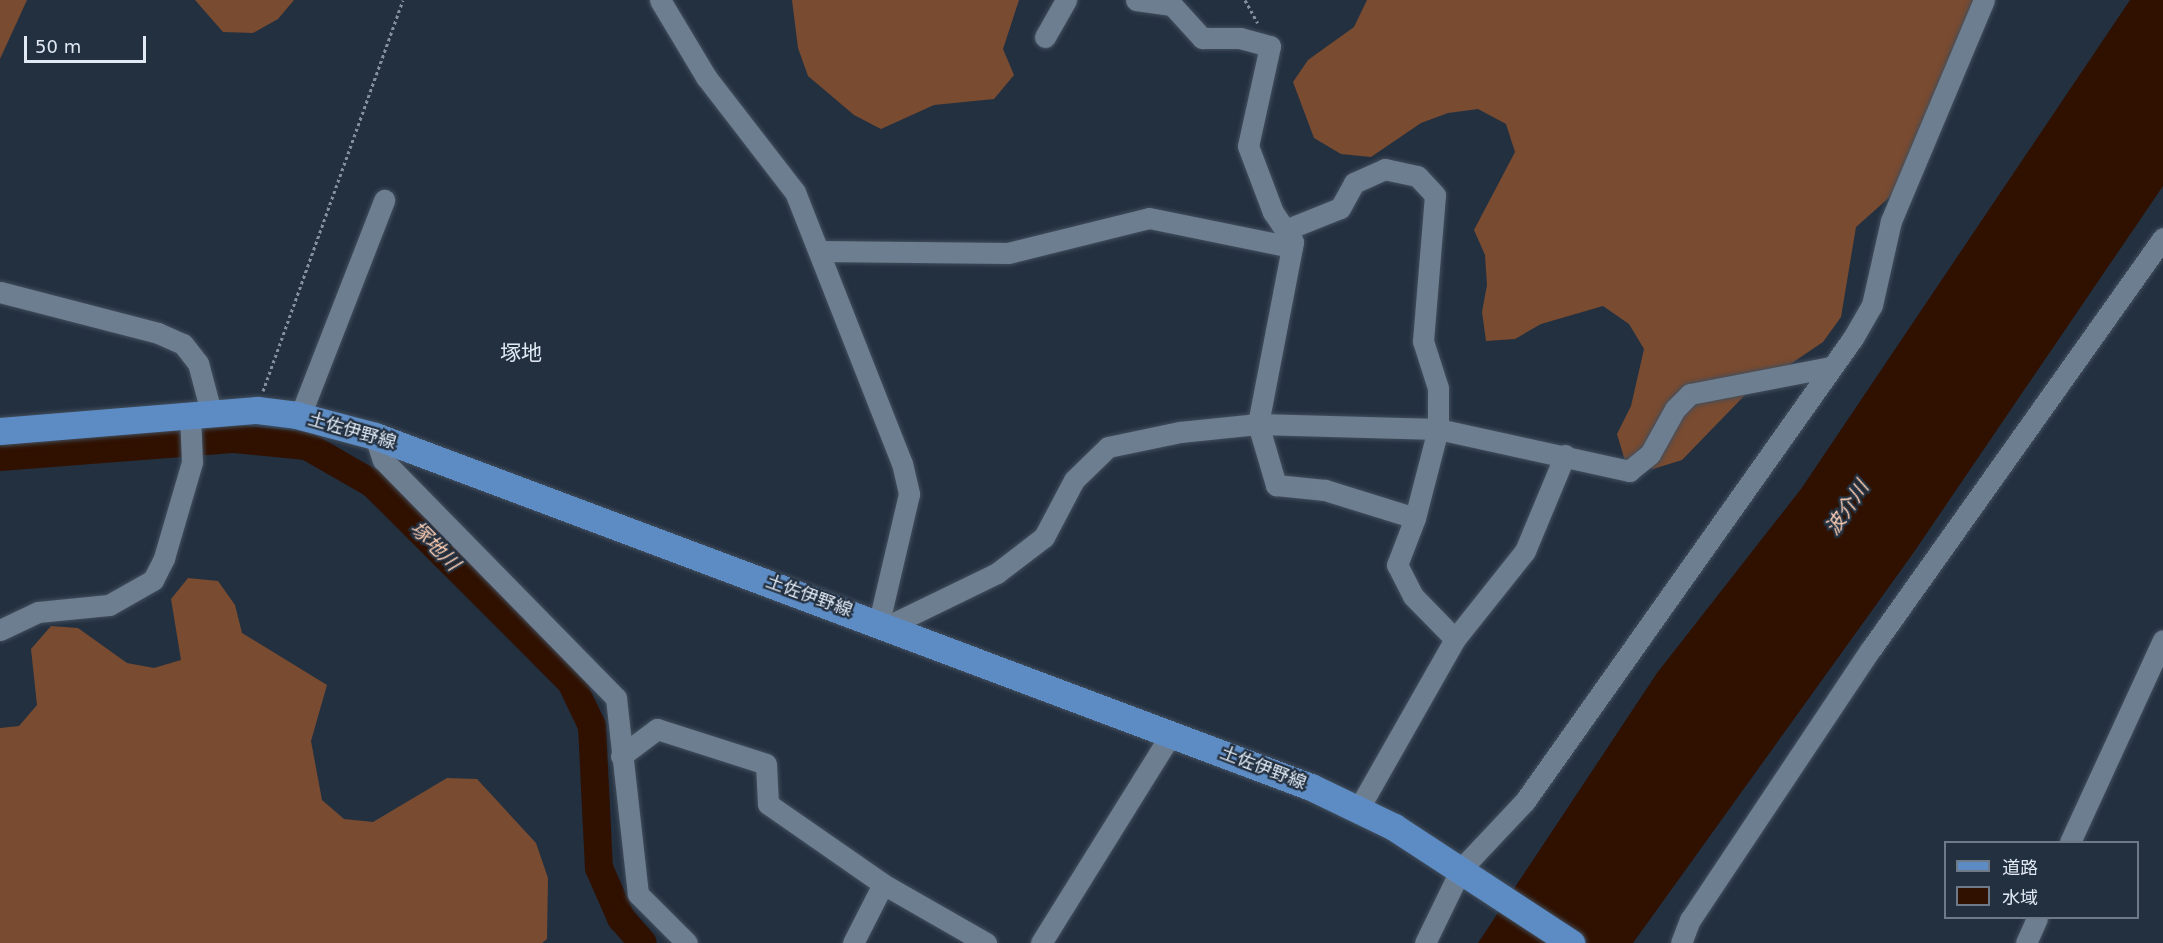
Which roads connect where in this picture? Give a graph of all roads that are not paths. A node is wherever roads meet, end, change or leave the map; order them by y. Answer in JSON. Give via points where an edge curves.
{"nodes":[{"id":1,"x":660,"y":0,"type":"edge"},
{"id":2,"x":1066,"y":0,"type":"edge"},
{"id":3,"x":1136,"y":0,"type":"edge"},
{"id":4,"x":1984,"y":0,"type":"edge"},
{"id":5,"x":1045,"y":37,"type":"dead end"},
{"id":6,"x":384,"y":200,"type":"dead end"},
{"id":7,"x":1288,"y":238,"type":"junction"},
{"id":8,"x":2163,"y":238,"type":"edge"},
{"id":9,"x":819,"y":251,"type":"junction"},
{"id":10,"x":0,"y":292,"type":"edge"},
{"id":11,"x":1830,"y":367,"type":"junction"},
{"id":12,"x":200,"y":413,"type":"junction"},
{"id":13,"x":300,"y":416,"type":"junction"},
{"id":14,"x":1258,"y":424,"type":"junction"},
{"id":15,"x":1438,"y":429,"type":"junction"},
{"id":16,"x":0,"y":431,"type":"edge"},
{"id":17,"x":375,"y":436,"type":"junction"},
{"id":18,"x":1564,"y":455,"type":"junction"},
{"id":19,"x":1415,"y":519,"type":"junction"},
{"id":20,"x":884,"y":624,"type":"junction"},
{"id":21,"x":0,"y":630,"type":"edge"},
{"id":22,"x":1455,"y":639,"type":"junction"},
{"id":23,"x":2163,"y":640,"type":"edge"},
{"id":24,"x":1171,"y":734,"type":"junction"},
{"id":25,"x":621,"y":756,"type":"junction"},
{"id":26,"x":1359,"y":808,"type":"junction"},
{"id":27,"x":2071,"y":841,"type":"edge"},
{"id":28,"x":1468,"y":874,"type":"junction"},
{"id":29,"x":883,"y":884,"type":"junction"},
{"id":30,"x":2037,"y":919,"type":"edge"},
{"id":31,"x":687,"y":943,"type":"edge"},
{"id":32,"x":853,"y":943,"type":"edge"},
{"id":33,"x":986,"y":943,"type":"edge"},
{"id":34,"x":1041,"y":943,"type":"edge"},
{"id":35,"x":1425,"y":943,"type":"edge"},
{"id":36,"x":1571,"y":943,"type":"edge"},
{"id":37,"x":1681,"y":943,"type":"edge"},
{"id":38,"x":2026,"y":943,"type":"edge"}],
"edges":[{"from":1,"to":9,"type":"street","via":[[706,77],[795,192]]},
{"from":2,"to":5,"type":"street"},
{"from":3,"to":7,"type":"street","via":[[1172,5],[1202,38],[1240,38],[1270,46],[1248,146]]},
{"from":4,"to":11,"type":"street","via":[[1891,221],[1872,305]]},
{"from":6,"to":13,"type":"street"},
{"from":7,"to":9,"type":"street","via":[[1149,218],[1008,253]]},
{"from":7,"to":14,"type":"street"},
{"from":7,"to":15,"type":"street","via":[[1340,208],[1354,183],[1386,169],[1417,176],[1435,195],[1423,341],[1438,388]]},
{"from":8,"to":37,"type":"street","via":[[1871,649],[1690,920]]},
{"from":9,"to":20,"type":"street","via":[[902,463],[909,494]]},
{"from":10,"to":12,"type":"street","via":[[158,333],[183,344],[198,363]]},
{"from":11,"to":18,"type":"street","via":[[1690,394],[1675,410],[1650,454],[1629,471]]},
{"from":11,"to":28,"type":"street","via":[[1524,801]]},
{"from":12,"to":13,"type":"main road","name":"土佐伊野線","via":[[257,410]]},
{"from":12,"to":16,"type":"main road","name":"土佐伊野線"},
{"from":12,"to":21,"type":"street","via":[[192,462],[164,558],[153,580],[109,605],[38,612]]},
{"from":13,"to":17,"type":"main road","name":"土佐伊野線"},
{"from":14,"to":15,"type":"street"},
{"from":14,"to":19,"type":"street","via":[[1276,485],[1324,490]]},
{"from":14,"to":20,"type":"street","via":[[1180,432],[1108,447],[1074,480],[1044,537],[998,573]]},
{"from":15,"to":18,"type":"street"},
{"from":15,"to":19,"type":"street"},
{"from":17,"to":20,"type":"main road","name":"土佐伊野線"},
{"from":17,"to":25,"type":"street","via":[[383,460],[616,698]]},
{"from":18,"to":22,"type":"street","via":[[1525,551]]},
{"from":19,"to":22,"type":"street","via":[[1397,565],[1413,596]]},
{"from":20,"to":24,"type":"main road","name":"土佐伊野線"},
{"from":22,"to":26,"type":"street"},
{"from":23,"to":27,"type":"street"},
{"from":24,"to":26,"type":"main road","name":"土佐伊野線"},
{"from":24,"to":34,"type":"street"},
{"from":25,"to":29,"type":"street","via":[[657,729],[766,764],[768,804]]},
{"from":25,"to":31,"type":"street","via":[[638,894]]},
{"from":26,"to":28,"type":"main road","name":"土佐伊野線"},
{"from":28,"to":35,"type":"street"},
{"from":28,"to":36,"type":"main road","name":"土佐伊野線"},
{"from":29,"to":32,"type":"street"},
{"from":29,"to":33,"type":"street"},
{"from":30,"to":38,"type":"street"}]}
